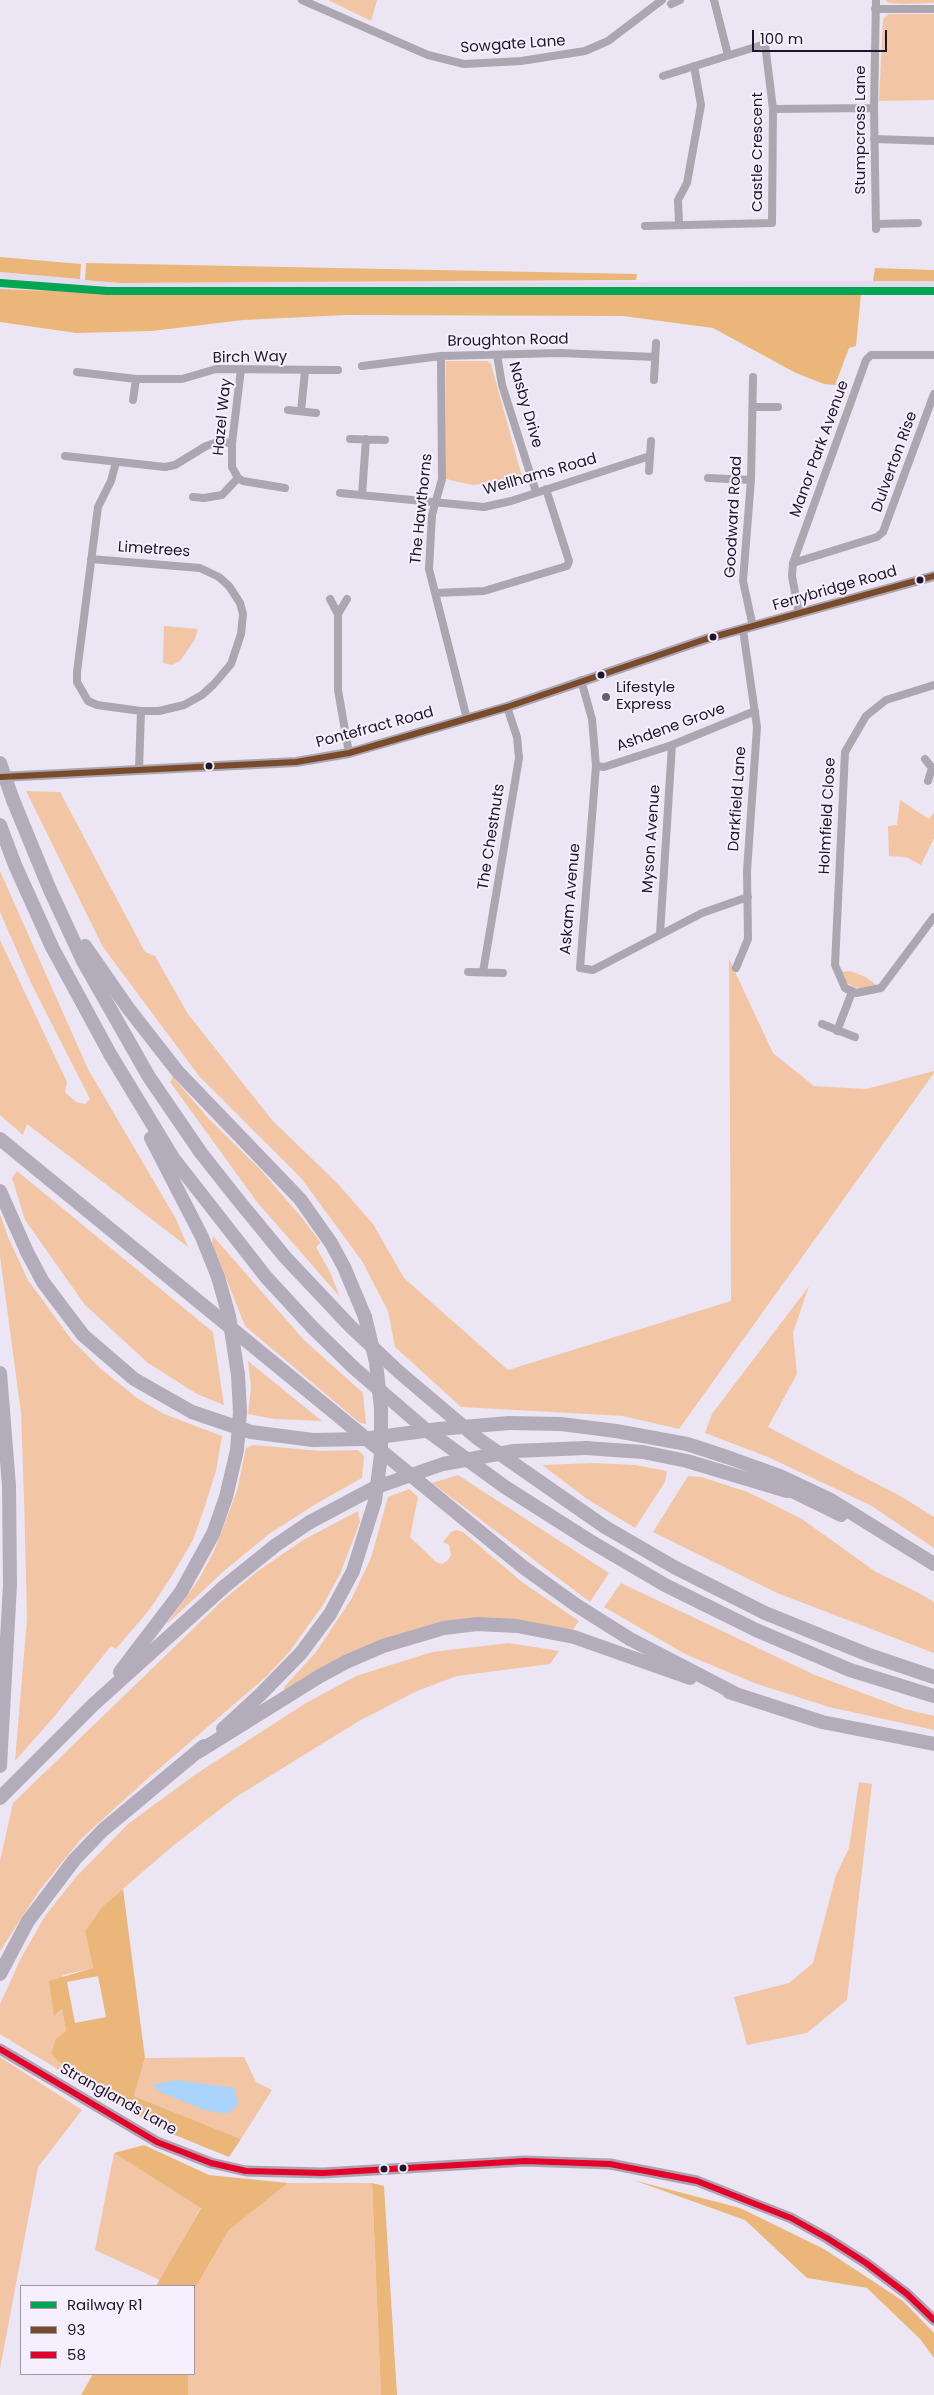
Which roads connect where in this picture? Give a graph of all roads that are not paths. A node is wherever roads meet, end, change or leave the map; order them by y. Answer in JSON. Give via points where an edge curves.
{"nodes":[{"id":1,"x":302,"y":0,"type":"edge"},
{"id":2,"x":662,"y":0,"type":"edge"},
{"id":3,"x":680,"y":0,"type":"edge"},
{"id":4,"x":714,"y":0,"type":"edge"},
{"id":5,"x":876,"y":0,"type":"edge"},
{"id":6,"x":671,"y":4,"type":"dead end"},
{"id":7,"x":875,"y":9,"type":"junction"},
{"id":8,"x":934,"y":9,"type":"edge"},
{"id":9,"x":728,"y":55,"type":"junction"},
{"id":10,"x":694,"y":66,"type":"junction"},
{"id":11,"x":663,"y":76,"type":"dead end"},
{"id":12,"x":874,"y":108,"type":"junction"},
{"id":13,"x":773,"y":110,"type":"junction"},
{"id":14,"x":874,"y":139,"type":"junction"},
{"id":15,"x":934,"y":142,"type":"edge"},
{"id":16,"x":918,"y":223,"type":"dead end"},
{"id":17,"x":679,"y":224,"type":"junction"},
{"id":18,"x":645,"y":226,"type":"dead end"},
{"id":19,"x":656,"y":343,"type":"dead end"},
{"id":20,"x":497,"y":355,"type":"junction"},
{"id":21,"x":441,"y":356,"type":"junction"},
{"id":22,"x":934,"y":356,"type":"edge"},
{"id":23,"x":655,"y":358,"type":"junction"},
{"id":24,"x":362,"y":366,"type":"dead end"},
{"id":25,"x":241,"y":369,"type":"junction"},
{"id":26,"x":338,"y":370,"type":"dead end"},
{"id":27,"x":305,"y":371,"type":"junction"},
{"id":28,"x":77,"y":372,"type":"dead end"},
{"id":29,"x":753,"y":378,"type":"dead end"},
{"id":30,"x":136,"y":379,"type":"junction"},
{"id":31,"x":654,"y":380,"type":"dead end"},
{"id":32,"x":934,"y":394,"type":"edge"},
{"id":33,"x":133,"y":400,"type":"dead end"},
{"id":34,"x":753,"y":407,"type":"junction"},
{"id":35,"x":778,"y":407,"type":"dead end"},
{"id":36,"x":288,"y":410,"type":"dead end"},
{"id":37,"x":301,"y":411,"type":"junction"},
{"id":38,"x":316,"y":413,"type":"dead end"},
{"id":39,"x":350,"y":439,"type":"dead end"},
{"id":40,"x":366,"y":439,"type":"junction"},
{"id":41,"x":385,"y":440,"type":"dead end"},
{"id":42,"x":651,"y":441,"type":"dead end"},
{"id":43,"x":232,"y":443,"type":"junction"},
{"id":44,"x":65,"y":456,"type":"dead end"},
{"id":45,"x":650,"y":456,"type":"junction"},
{"id":46,"x":116,"y":462,"type":"junction"},
{"id":47,"x":650,"y":471,"type":"dead end"},
{"id":48,"x":238,"y":478,"type":"junction"},
{"id":49,"x":708,"y":478,"type":"dead end"},
{"id":50,"x":751,"y":480,"type":"junction"},
{"id":51,"x":285,"y":488,"type":"dead end"},
{"id":52,"x":546,"y":489,"type":"junction"},
{"id":53,"x":536,"y":492,"type":"junction"},
{"id":54,"x":340,"y":493,"type":"dead end"},
{"id":55,"x":362,"y":495,"type":"junction"},
{"id":56,"x":193,"y":497,"type":"dead end"},
{"id":57,"x":435,"y":502,"type":"junction"},
{"id":58,"x":91,"y":559,"type":"junction"},
{"id":59,"x":793,"y":563,"type":"junction"},
{"id":60,"x":934,"y":576,"type":"edge"},
{"id":61,"x":435,"y":593,"type":"junction"},
{"id":62,"x":330,"y":599,"type":"dead end"},
{"id":63,"x":347,"y":599,"type":"dead end"},
{"id":64,"x":338,"y":614,"type":"junction"},
{"id":65,"x":799,"y":614,"type":"junction"},
{"id":66,"x":748,"y":628,"type":"junction"},
{"id":67,"x":581,"y":680,"type":"junction"},
{"id":68,"x":934,"y":685,"type":"edge"},
{"id":69,"x":507,"y":707,"type":"junction"},
{"id":70,"x":142,"y":711,"type":"junction"},
{"id":71,"x":755,"y":711,"type":"junction"},
{"id":72,"x":467,"y":719,"type":"junction"},
{"id":73,"x":672,"y":745,"type":"junction"},
{"id":74,"x":349,"y":752,"type":"junction"},
{"id":75,"x":925,"y":759,"type":"dead end"},
{"id":76,"x":0,"y":763,"type":"edge"},
{"id":77,"x":596,"y":766,"type":"junction"},
{"id":78,"x":933,"y":768,"type":"edge"},
{"id":79,"x":139,"y":770,"type":"junction"},
{"id":80,"x":0,"y":777,"type":"edge"},
{"id":81,"x":928,"y":782,"type":"dead end"},
{"id":82,"x":0,"y":825,"type":"edge"},
{"id":83,"x":50,"y":890,"type":"junction"},
{"id":84,"x":748,"y":897,"type":"junction"},
{"id":85,"x":934,"y":917,"type":"edge"},
{"id":86,"x":660,"y":934,"type":"junction"},
{"id":87,"x":736,"y":968,"type":"dead end"},
{"id":88,"x":468,"y":972,"type":"dead end"},
{"id":89,"x":483,"y":972,"type":"junction"},
{"id":90,"x":503,"y":973,"type":"dead end"},
{"id":91,"x":852,"y":992,"type":"junction"},
{"id":92,"x":822,"y":1024,"type":"dead end"},
{"id":93,"x":837,"y":1032,"type":"junction"},
{"id":94,"x":855,"y":1036,"type":"dead end"},
{"id":95,"x":110,"y":1054,"type":"junction"},
{"id":96,"x":0,"y":1138,"type":"edge"},
{"id":97,"x":0,"y":1191,"type":"edge"},
{"id":98,"x":0,"y":1373,"type":"edge"},
{"id":99,"x":640,"y":1435,"type":"junction"},
{"id":100,"x":802,"y":1497,"type":"junction"},
{"id":101,"x":934,"y":1564,"type":"edge"},
{"id":102,"x":934,"y":1573,"type":"edge"},
{"id":103,"x":934,"y":1676,"type":"edge"},
{"id":104,"x":738,"y":1695,"type":"junction"},
{"id":105,"x":934,"y":1696,"type":"edge"},
{"id":106,"x":94,"y":1704,"type":"junction"},
{"id":107,"x":934,"y":1744,"type":"edge"},
{"id":108,"x":198,"y":1752,"type":"junction"},
{"id":109,"x":0,"y":1766,"type":"edge"},
{"id":110,"x":0,"y":1798,"type":"edge"},
{"id":111,"x":0,"y":1974,"type":"edge"},
{"id":112,"x":0,"y":2049,"type":"edge"},
{"id":113,"x":934,"y":2320,"type":"edge"}],
"edges":[{"from":1,"to":2,"type":"street","name":"Sowgate Lane","via":[[428,56],[464,64],[521,61],[585,51],[608,41]]},
{"from":3,"to":6,"type":"street"},
{"from":4,"to":9,"type":"street"},
{"from":5,"to":7,"type":"street","name":"Stumpcross Lane"},
{"from":7,"to":8,"type":"street"},
{"from":7,"to":12,"type":"street","name":"Stumpcross Lane"},
{"from":9,"to":10,"type":"street"},
{"from":9,"to":13,"type":"street","name":"Castle Crescent","via":[[765,44]]},
{"from":10,"to":11,"type":"street"},
{"from":10,"to":17,"type":"street","via":[[701,105],[687,183],[678,200]]},
{"from":12,"to":13,"type":"street"},
{"from":12,"to":14,"type":"street","name":"Stumpcross Lane"},
{"from":13,"to":17,"type":"street","name":"Castle Crescent","via":[[772,223]]},
{"from":14,"to":15,"type":"street"},
{"from":14,"to":16,"type":"street","name":"Stumpcross Lane","via":[[876,227]]},
{"from":17,"to":18,"type":"street","name":"Castle Crescent"},
{"from":19,"to":23,"type":"street"},
{"from":20,"to":21,"type":"street","name":"Broughton Road"},
{"from":20,"to":23,"type":"street","name":"Broughton Road","via":[[560,353]]},
{"from":20,"to":53,"type":"street","name":"Nasby Drive","via":[[502,386]]},
{"from":21,"to":24,"type":"street","name":"Broughton Road"},
{"from":21,"to":57,"type":"street","name":"The Hawthorns","via":[[442,479]]},
{"from":22,"to":59,"type":"street","name":"Manor Park Avenue","via":[[868,356]]},
{"from":23,"to":31,"type":"street"},
{"from":25,"to":27,"type":"street","name":"Birch Way"},
{"from":25,"to":30,"type":"street","name":"Birch Way","via":[[216,369],[182,379]]},
{"from":25,"to":43,"type":"street","name":"Hazel Way"},
{"from":26,"to":27,"type":"street","name":"Birch Way"},
{"from":27,"to":37,"type":"street","name":"Birch Way"},
{"from":28,"to":30,"type":"street","name":"Birch Way"},
{"from":29,"to":34,"type":"street","name":"Goodward Road"},
{"from":30,"to":33,"type":"street"},
{"from":32,"to":59,"type":"street","name":"Dulverton Rise","via":[[883,532],[877,537]]},
{"from":34,"to":35,"type":"street"},
{"from":34,"to":50,"type":"street","name":"Goodward Road"},
{"from":36,"to":37,"type":"street"},
{"from":37,"to":38,"type":"street"},
{"from":39,"to":40,"type":"street"},
{"from":40,"to":41,"type":"street"},
{"from":40,"to":55,"type":"street"},
{"from":42,"to":45,"type":"street"},
{"from":43,"to":46,"type":"street","via":[[218,442],[206,446],[175,465],[165,467]]},
{"from":43,"to":48,"type":"street","name":"Hazel Way","via":[[231,460]]},
{"from":44,"to":46,"type":"street"},
{"from":45,"to":47,"type":"street"},
{"from":45,"to":52,"type":"street","name":"Wellhams Road"},
{"from":46,"to":58,"type":"street","name":"Limetrees","via":[[111,481],[101,496]]},
{"from":48,"to":51,"type":"street"},
{"from":48,"to":56,"type":"street","via":[[222,495]]},
{"from":49,"to":50,"type":"street"},
{"from":50,"to":66,"type":"street","name":"Goodward Road","via":[[743,581]]},
{"from":52,"to":53,"type":"street","name":"Wellhams Road"},
{"from":52,"to":61,"type":"street","via":[[569,561],[567,566],[484,592]]},
{"from":53,"to":57,"type":"street","name":"Wellhams Road","via":[[484,507]]},
{"from":54,"to":55,"type":"street","name":"Wellhams Road"},
{"from":55,"to":57,"type":"street","name":"Wellhams Road"},
{"from":57,"to":61,"type":"street","name":"The Hawthorns","via":[[429,569]]},
{"from":58,"to":70,"type":"street","name":"Limetrees","via":[[77,682],[88,701]]},
{"from":58,"to":70,"type":"street","name":"Limetrees","via":[[200,568],[224,582],[240,603],[243,624],[238,646],[231,664],[214,684],[184,705]]},
{"from":59,"to":65,"type":"street","name":"Manor Park Avenue","via":[[792,576]]},
{"from":60,"to":65,"type":"street","name":"Ferrybridge Road"},
{"from":61,"to":72,"type":"street","name":"The Hawthorns"},
{"from":62,"to":64,"type":"street"},
{"from":63,"to":64,"type":"street"},
{"from":64,"to":74,"type":"street","via":[[338,690]]},
{"from":65,"to":66,"type":"street","name":"Ferrybridge Road"},
{"from":66,"to":67,"type":"street","name":"Pontefract Road"},
{"from":66,"to":71,"type":"street","name":"Darkfield Lane"},
{"from":67,"to":69,"type":"street","name":"Pontefract Road"},
{"from":67,"to":77,"type":"street","name":"Askam Avenue","via":[[592,720]]},
{"from":68,"to":91,"type":"street","name":"Holmfield Close","via":[[886,700],[866,716],[845,752],[835,964],[845,988]]},
{"from":69,"to":72,"type":"street","name":"Pontefract Road"},
{"from":69,"to":89,"type":"street","name":"The Chestnuts","via":[[517,737],[519,758]]},
{"from":70,"to":79,"type":"street"},
{"from":71,"to":73,"type":"street","name":"Ashdene Grove"},
{"from":71,"to":84,"type":"street","name":"Darkfield Lane","via":[[757,727]]},
{"from":72,"to":74,"type":"street","name":"Pontefract Road"},
{"from":73,"to":77,"type":"street","name":"Ashdene Grove","via":[[604,767]]},
{"from":73,"to":86,"type":"street","name":"Myson Avenue"},
{"from":74,"to":79,"type":"street","name":"Pontefract Road","via":[[296,762]]},
{"from":75,"to":78,"type":"street"},
{"from":76,"to":83,"type":"highway","bridge":true},
{"from":77,"to":86,"type":"street","name":"Askam Avenue","via":[[580,968],[593,970]]},
{"from":78,"to":81,"type":"street"},
{"from":79,"to":80,"type":"street","name":"Pontefract Road"},
{"from":82,"to":95,"type":"highway","via":[[52,947]]},
{"from":83,"to":103,"type":"highway","via":[[114,1018],[149,1077],[201,1153],[296,1270],[399,1372],[444,1412],[514,1465],[648,1553],[796,1626]]},
{"from":83,"to":108,"type":"highway","bridge":true,"via":[[96,964],[178,1072],[282,1178],[316,1221],[344,1267],[365,1317],[376,1362],[382,1409],[381,1455],[375,1501],[353,1570],[316,1634],[260,1695]]},
{"from":84,"to":86,"type":"street","name":"Askam Avenue","via":[[702,913]]},
{"from":84,"to":87,"type":"street","name":"Darkfield Lane","via":[[748,939]]},
{"from":85,"to":91,"type":"street","via":[[887,983],[870,992]]},
{"from":88,"to":89,"type":"street"},
{"from":89,"to":90,"type":"street"},
{"from":91,"to":93,"type":"street"},
{"from":92,"to":93,"type":"street"},
{"from":93,"to":94,"type":"street"},
{"from":95,"to":105,"type":"highway","via":[[173,1158],[266,1277],[354,1368],[425,1429],[513,1492],[665,1585],[756,1630],[850,1670]]},
{"from":95,"to":106,"type":"highway","bridge":true,"via":[[202,1237],[218,1277],[229,1316],[240,1412],[226,1497],[213,1534],[181,1592]]},
{"from":96,"to":104,"type":"highway","via":[[523,1567],[630,1638]]},
{"from":97,"to":99,"type":"highway","bridge":true,"via":[[43,1282],[83,1335],[134,1379],[192,1412],[251,1432],[313,1440],[363,1439],[509,1423],[570,1425]]},
{"from":98,"to":109,"type":"highway","via":[[9,1486],[10,1585]]},
{"from":99,"to":100,"type":"highway","via":[[722,1461],[766,1478]]},
{"from":99,"to":101,"type":"highway","via":[[686,1444],[757,1467],[807,1488],[852,1511]]},
{"from":100,"to":102,"type":"highway","via":[[863,1528]]},
{"from":100,"to":106,"type":"highway","bridge":true,"via":[[748,1478],[643,1452],[586,1448],[514,1451],[443,1464],[374,1488],[310,1522],[276,1545],[225,1586]]},
{"from":104,"to":107,"type":"highway","via":[[822,1722]]},
{"from":104,"to":108,"type":"highway","via":[[574,1637],[517,1626],[477,1624],[416,1636],[346,1662]]},
{"from":106,"to":110,"type":"highway"},
{"from":108,"to":111,"type":"highway","via":[[103,1830],[75,1860],[28,1921]]},
{"from":112,"to":113,"type":"main road","name":"Stranglands Lane","via":[[141,2134],[187,2155],[230,2168],[298,2174],[525,2161],[610,2164],[697,2181],[791,2218],[827,2238],[908,2294]]}]}
